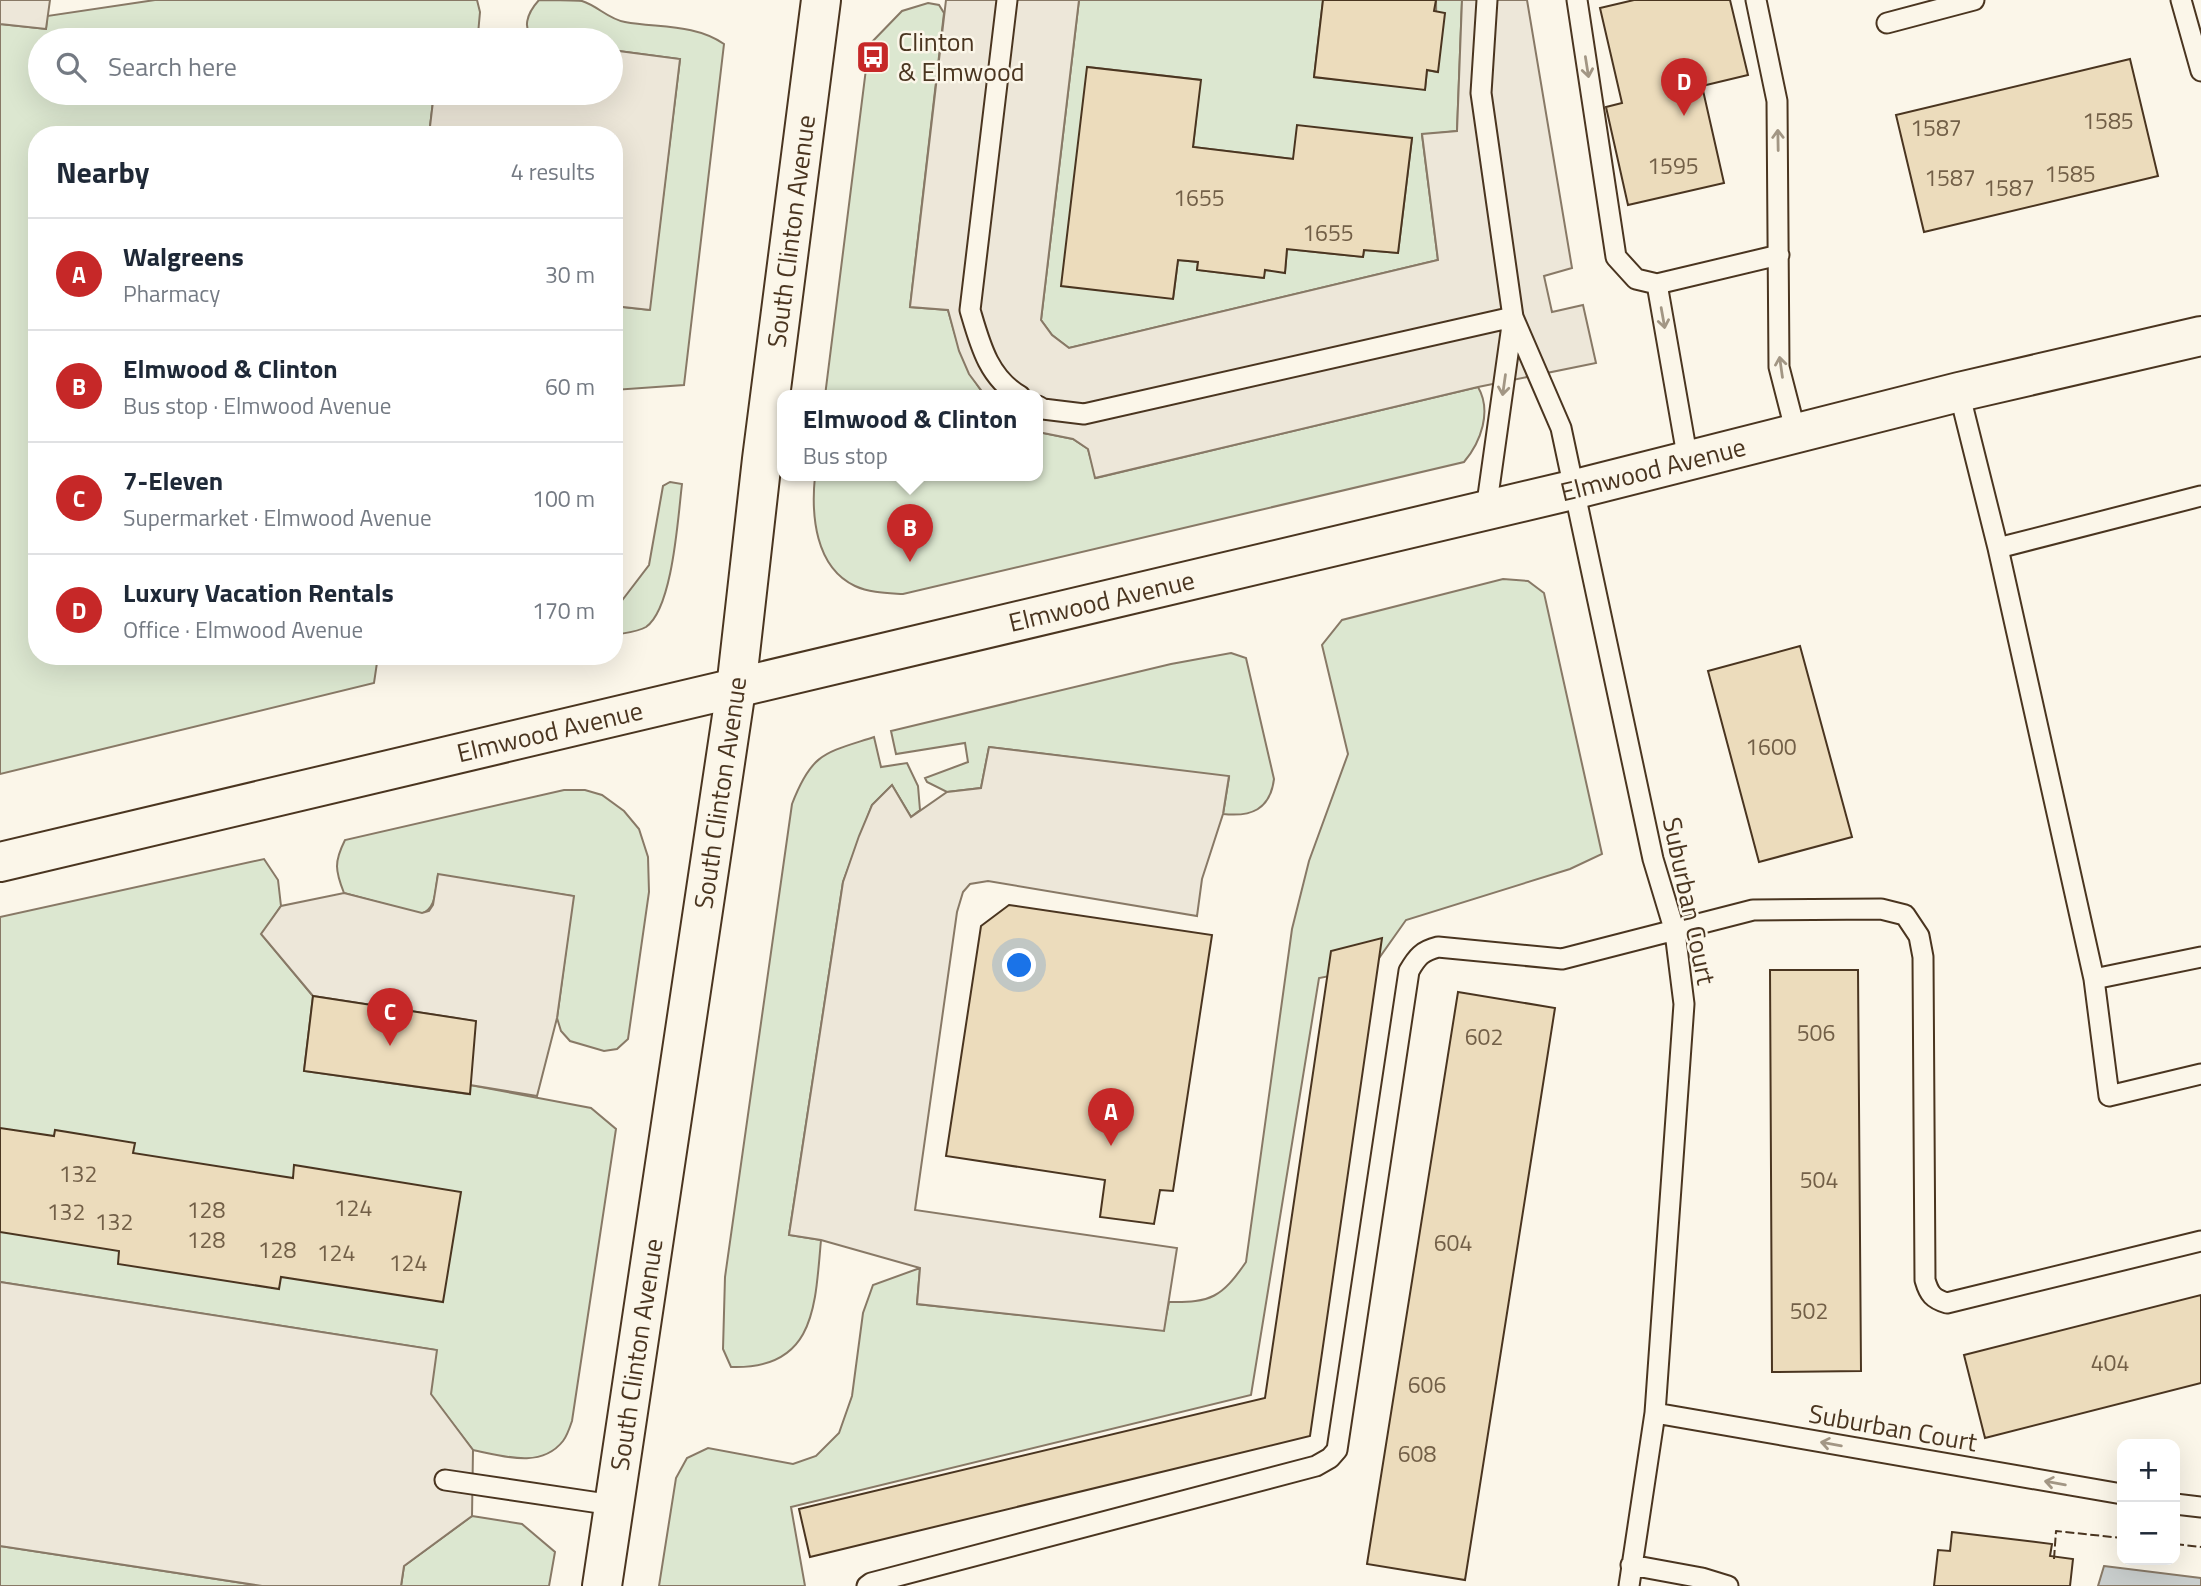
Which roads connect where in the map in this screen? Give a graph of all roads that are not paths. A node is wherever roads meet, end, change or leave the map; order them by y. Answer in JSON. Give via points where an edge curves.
{"nodes":[{"id":1,"x":1007,"y":0,"type":"edge"},
{"id":2,"x":1487,"y":0,"type":"edge"},
{"id":3,"x":1577,"y":0,"type":"edge"},
{"id":4,"x":1756,"y":0,"type":"edge"},
{"id":5,"x":1974,"y":0,"type":"edge"},
{"id":6,"x":2181,"y":0,"type":"edge"},
{"id":7,"x":815,"y":1,"type":"edge"},
{"id":8,"x":1887,"y":23,"type":"dead end"},
{"id":9,"x":2201,"y":71,"type":"edge"},
{"id":10,"x":1779,"y":255,"type":"junction"},
{"id":11,"x":1657,"y":284,"type":"junction"},
{"id":12,"x":1513,"y":317,"type":"junction"},
{"id":13,"x":2201,"y":336,"type":"edge"},
{"id":14,"x":1010,"y":390,"type":"edge"},
{"id":15,"x":1959,"y":392,"type":"junction"},
{"id":16,"x":1043,"y":409,"type":"edge"},
{"id":17,"x":1796,"y":433,"type":"junction"},
{"id":18,"x":1688,"y":461,"type":"junction"},
{"id":19,"x":1572,"y":490,"type":"junction"},
{"id":20,"x":2201,"y":496,"type":"edge"},
{"id":21,"x":1486,"y":510,"type":"junction"},
{"id":22,"x":1998,"y":548,"type":"junction"},
{"id":23,"x":736,"y":689,"type":"junction"},
{"id":24,"x":0,"y":862,"type":"edge"},
{"id":25,"x":1675,"y":932,"type":"junction"},
{"id":26,"x":2201,"y":957,"type":"edge"},
{"id":27,"x":2094,"y":979,"type":"junction"},
{"id":28,"x":2201,"y":1074,"type":"edge"},
{"id":29,"x":2201,"y":1241,"type":"edge"},
{"id":30,"x":1654,"y":1413,"type":"junction"},
{"id":31,"x":445,"y":1480,"type":"dead end"},
{"id":32,"x":2117,"y":1493,"type":"edge"},
{"id":33,"x":613,"y":1505,"type":"junction"},
{"id":34,"x":2180,"y":1505,"type":"edge"},
{"id":35,"x":2201,"y":1507,"type":"edge"},
{"id":36,"x":1631,"y":1565,"type":"junction"},
{"id":37,"x":602,"y":1586,"type":"edge"},
{"id":38,"x":867,"y":1586,"type":"edge"},
{"id":39,"x":1629,"y":1586,"type":"edge"},
{"id":40,"x":1728,"y":1586,"type":"edge"}],
"edges":[{"from":1,"to":14,"type":"lane","via":[[970,310],[983,355]]},
{"from":2,"to":12,"type":"lane","via":[[1481,93]]},
{"from":3,"to":11,"type":"lane","one_way":true,"via":[[1616,257],[1636,279]]},
{"from":10,"to":4,"type":"lane","one_way":true,"via":[[1777,101]]},
{"from":5,"to":8,"type":"lane"},
{"from":6,"to":9,"type":"lane"},
{"from":7,"to":23,"type":"main road","name":"South Clinton Avenue"},
{"from":10,"to":11,"type":"lane"},
{"from":17,"to":10,"type":"lane","one_way":true,"via":[[1779,367]]},
{"from":11,"to":18,"type":"lane","one_way":true},
{"from":12,"to":16,"type":"lane","via":[[1084,414]]},
{"from":12,"to":19,"type":"lane","name":"Suburban Court","via":[[1560,428]]},
{"from":12,"to":21,"type":"lane","one_way":true},
{"from":13,"to":15,"type":"main road","name":"Elmwood Avenue"},
{"from":15,"to":17,"type":"main road","name":"Elmwood Avenue"},
{"from":15,"to":22,"type":"lane"},
{"from":17,"to":18,"type":"main road","name":"Elmwood Avenue"},
{"from":18,"to":19,"type":"main road","name":"Elmwood Avenue"},
{"from":19,"to":21,"type":"main road","name":"Elmwood Avenue"},
{"from":19,"to":25,"type":"lane","name":"Suburban Court","via":[[1653,859]]},
{"from":20,"to":22,"type":"lane"},
{"from":21,"to":23,"type":"main road","name":"Elmwood Avenue"},
{"from":22,"to":27,"type":"lane"},
{"from":23,"to":24,"type":"main road","name":"Elmwood Avenue"},
{"from":23,"to":33,"type":"main road","name":"South Clinton Avenue"},
{"from":25,"to":29,"type":"lane","via":[[1753,911],[1881,909],[1905,915],[1919,936],[1923,957],[1925,1280],[1936,1300],[1947,1303]]},
{"from":25,"to":30,"type":"lane","name":"Suburban Court","via":[[1684,1004]]},
{"from":25,"to":38,"type":"lane","via":[[1562,959],[1438,947],[1416,957],[1409,971],[1337,1450],[1330,1458]]},
{"from":26,"to":27,"type":"lane"},
{"from":27,"to":28,"type":"lane","via":[[2109,1096]]},
{"from":32,"to":30,"type":"lane","name":"Suburban Court","one_way":true},
{"from":30,"to":36,"type":"lane","name":"Suburban Court"},
{"from":31,"to":33,"type":"lane"},
{"from":33,"to":37,"type":"main road","name":"South Clinton Avenue"},
{"from":34,"to":35,"type":"lane"},
{"from":36,"to":39,"type":"lane","name":"Suburban Court"},
{"from":36,"to":40,"type":"lane"}]}
